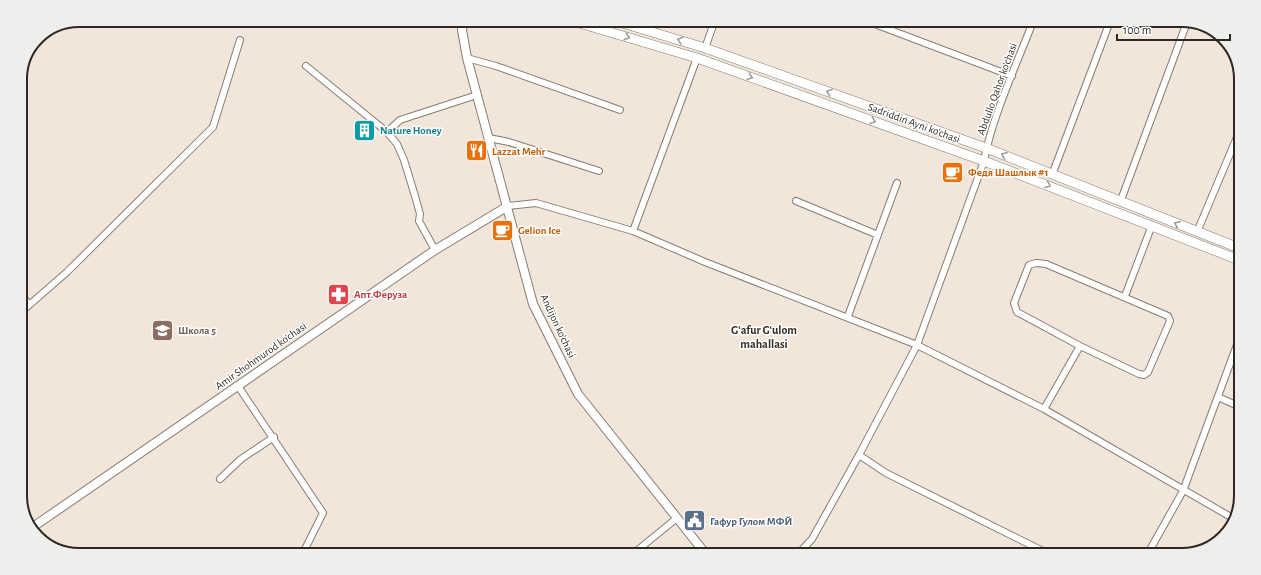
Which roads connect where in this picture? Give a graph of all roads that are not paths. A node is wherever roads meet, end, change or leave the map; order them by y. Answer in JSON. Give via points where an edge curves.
{"nodes":[{"id":1,"x":463,"y":27,"type":"edge"},
{"id":2,"x":593,"y":27,"type":"edge"},
{"id":3,"x":636,"y":27,"type":"edge"},
{"id":4,"x":713,"y":27,"type":"edge"},
{"id":5,"x":883,"y":27,"type":"edge"},
{"id":6,"x":1031,"y":27,"type":"edge"},
{"id":7,"x":1108,"y":27,"type":"edge"},
{"id":8,"x":1185,"y":27,"type":"edge"},
{"id":9,"x":240,"y":40,"type":"dead end"},
{"id":10,"x":705,"y":48,"type":"junction"},
{"id":11,"x":467,"y":58,"type":"junction"},
{"id":12,"x":697,"y":58,"type":"junction"},
{"id":13,"x":306,"y":66,"type":"dead end"},
{"id":14,"x":1012,"y":76,"type":"junction"},
{"id":15,"x":477,"y":95,"type":"junction"},
{"id":16,"x":620,"y":110,"type":"dead end"},
{"id":17,"x":387,"y":132,"type":"junction"},
{"id":18,"x":489,"y":138,"type":"junction"},
{"id":19,"x":1234,"y":144,"type":"edge"},
{"id":20,"x":986,"y":148,"type":"junction"},
{"id":21,"x":984,"y":161,"type":"junction"},
{"id":22,"x":599,"y":171,"type":"dead end"},
{"id":23,"x":1052,"y":175,"type":"junction"},
{"id":24,"x":897,"y":183,"type":"dead end"},
{"id":25,"x":1121,"y":200,"type":"junction"},
{"id":26,"x":796,"y":201,"type":"dead end"},
{"id":27,"x":508,"y":206,"type":"junction"},
{"id":28,"x":1152,"y":225,"type":"junction"},
{"id":29,"x":633,"y":232,"type":"junction"},
{"id":30,"x":1197,"y":232,"type":"junction"},
{"id":31,"x":878,"y":235,"type":"junction"},
{"id":32,"x":1234,"y":246,"type":"edge"},
{"id":33,"x":435,"y":250,"type":"junction"},
{"id":34,"x":1234,"y":258,"type":"edge"},
{"id":35,"x":1125,"y":296,"type":"junction"},
{"id":36,"x":27,"y":302,"type":"edge"},
{"id":37,"x":29,"y":305,"type":"joint"},
{"id":38,"x":848,"y":316,"type":"junction"},
{"id":39,"x":917,"y":345,"type":"junction"},
{"id":40,"x":1080,"y":346,"type":"junction"},
{"id":41,"x":1234,"y":353,"type":"edge"},
{"id":42,"x":238,"y":386,"type":"junction"},
{"id":43,"x":1218,"y":398,"type":"junction"},
{"id":44,"x":1234,"y":404,"type":"edge"},
{"id":45,"x":1044,"y":409,"type":"junction"},
{"id":46,"x":274,"y":437,"type":"junction"},
{"id":47,"x":859,"y":455,"type":"junction"},
{"id":48,"x":220,"y":479,"type":"dead end"},
{"id":49,"x":1183,"y":491,"type":"junction"},
{"id":50,"x":1230,"y":517,"type":"edge"},
{"id":51,"x":677,"y":518,"type":"junction"},
{"id":52,"x":36,"y":525,"type":"edge"},
{"id":53,"x":306,"y":548,"type":"edge"},
{"id":54,"x":640,"y":548,"type":"edge"},
{"id":55,"x":701,"y":548,"type":"edge"},
{"id":56,"x":803,"y":548,"type":"edge"},
{"id":57,"x":1037,"y":548,"type":"edge"},
{"id":58,"x":1151,"y":548,"type":"edge"}],
"edges":[{"from":1,"to":11,"type":"street","name":"Andijon ko'chasi"},
{"from":2,"to":12,"type":"main road","name":"Sadriddin Ayni ko'chasi","one_way":true},
{"from":10,"to":3,"type":"main road","name":"Sadriddin Ayni ko'chasi","one_way":true},
{"from":4,"to":10,"type":"street"},
{"from":5,"to":14,"type":"street"},
{"from":6,"to":14,"type":"street","name":"Abdullo Qahor ko'chasi"},
{"from":7,"to":23,"type":"street"},
{"from":8,"to":25,"type":"street"},
{"from":9,"to":37,"type":"street","via":[[213,127],[72,267]]},
{"from":20,"to":10,"type":"main road","name":"Sadriddin Ayni ko'chasi","one_way":true},
{"from":11,"to":15,"type":"street","name":"Andijon ko'chasi"},
{"from":11,"to":16,"type":"street"},
{"from":12,"to":21,"type":"main road","name":"Sadriddin Ayni ko'chasi","one_way":true},
{"from":12,"to":29,"type":"street"},
{"from":13,"to":17,"type":"street"},
{"from":14,"to":20,"type":"street","name":"Abdullo Qahor ko'chasi"},
{"from":15,"to":17,"type":"street","via":[[400,120]]},
{"from":15,"to":18,"type":"street","name":"Andijon ko'chasi"},
{"from":17,"to":33,"type":"street","via":[[397,144],[404,160],[420,214],[419,221]]},
{"from":18,"to":22,"type":"street"},
{"from":18,"to":27,"type":"street","name":"Andijon ko'chasi"},
{"from":19,"to":30,"type":"street"},
{"from":20,"to":21,"type":"street","name":"Abdullo Qahor ko'chasi"},
{"from":23,"to":20,"type":"main road","name":"Sadriddin Ayni ko'chasi","one_way":true},
{"from":21,"to":28,"type":"main road","name":"Sadriddin Ayni ko'chasi","one_way":true},
{"from":21,"to":39,"type":"street","name":"Abdullo Qahor ko'chasi"},
{"from":23,"to":25,"type":"main road","name":"Sadriddin Ayni ko'chasi"},
{"from":24,"to":31,"type":"street"},
{"from":30,"to":25,"type":"main road","name":"Sadriddin Ayni ko'chasi","one_way":true},
{"from":26,"to":31,"type":"street"},
{"from":27,"to":29,"type":"street","via":[[536,203]]},
{"from":27,"to":33,"type":"street","name":"Amir Shohmurod ko'chasi"},
{"from":27,"to":51,"type":"street","name":"Andijon ko'chasi","via":[[533,304],[578,394]]},
{"from":28,"to":34,"type":"main road","name":"Sadriddin Ayni ko'chasi"},
{"from":28,"to":35,"type":"street"},
{"from":29,"to":38,"type":"street"},
{"from":30,"to":32,"type":"main road","name":"Sadriddin Ayni ko'chasi"},
{"from":31,"to":38,"type":"street"},
{"from":33,"to":42,"type":"street","name":"Amir Shohmurod ko'chasi"},
{"from":35,"to":40,"type":"street","via":[[1164,313],[1170,321],[1148,372],[1144,375],[1139,374]]},
{"from":35,"to":40,"type":"street","via":[[1046,264],[1029,265],[1014,302],[1017,312]]},
{"from":36,"to":37,"type":"street"},
{"from":38,"to":39,"type":"street"},
{"from":39,"to":45,"type":"street"},
{"from":39,"to":47,"type":"street","name":"Abdullo Qahor ko'chasi"},
{"from":40,"to":45,"type":"street"},
{"from":41,"to":43,"type":"street"},
{"from":42,"to":46,"type":"street"},
{"from":42,"to":52,"type":"street","name":"Amir Shohmurod ko'chasi"},
{"from":43,"to":44,"type":"street"},
{"from":43,"to":49,"type":"street"},
{"from":45,"to":49,"type":"street"},
{"from":46,"to":48,"type":"street","via":[[241,459]]},
{"from":46,"to":53,"type":"street","via":[[323,513]]},
{"from":47,"to":56,"type":"street","name":"Abdullo Qahor ko'chasi","via":[[812,538]]},
{"from":47,"to":57,"type":"street","via":[[886,473]]},
{"from":49,"to":50,"type":"street"},
{"from":49,"to":58,"type":"street"},
{"from":51,"to":54,"type":"street"},
{"from":51,"to":55,"type":"street","name":"Andijon ko'chasi"}]}
